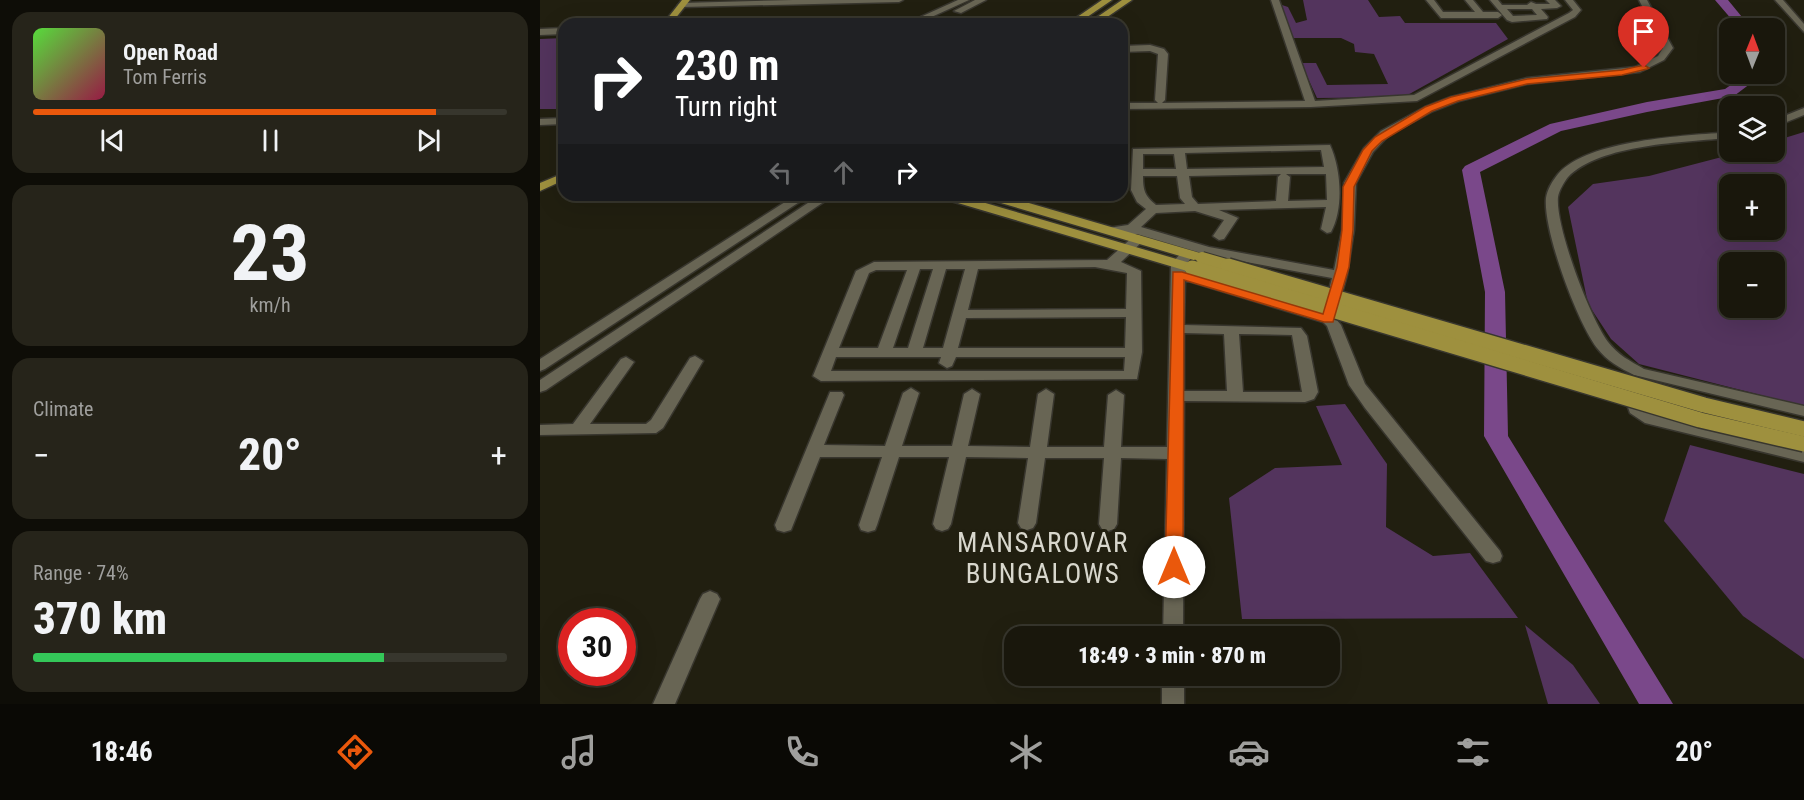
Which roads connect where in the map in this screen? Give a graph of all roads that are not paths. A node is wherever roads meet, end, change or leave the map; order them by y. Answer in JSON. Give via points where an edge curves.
{"nodes":[{"id":1,"x":899,"y":0,"type":"edge"},
{"id":2,"x":965,"y":0,"type":"edge"},
{"id":3,"x":982,"y":0,"type":"edge"},
{"id":4,"x":1108,"y":0,"type":"edge"},
{"id":5,"x":1128,"y":0,"type":"edge"},
{"id":6,"x":1275,"y":0,"type":"edge"},
{"id":7,"x":1430,"y":0,"type":"edge"},
{"id":8,"x":1468,"y":0,"type":"edge"},
{"id":9,"x":1494,"y":0,"type":"edge"},
{"id":10,"x":1527,"y":0,"type":"edge"},
{"id":11,"x":1550,"y":0,"type":"edge"},
{"id":12,"x":1569,"y":0,"type":"edge"},
{"id":13,"x":1643,"y":0,"type":"edge"},
{"id":14,"x":1779,"y":0,"type":"edge"},
{"id":15,"x":779,"y":1,"type":"edge"},
{"id":16,"x":819,"y":1,"type":"edge"},
{"id":17,"x":739,"y":2,"type":"edge"},
{"id":18,"x":690,"y":3,"type":"edge"},
{"id":19,"x":1534,"y":7,"type":"junction"},
{"id":20,"x":1499,"y":11,"type":"junction"},
{"id":21,"x":1481,"y":15,"type":"junction"},
{"id":22,"x":674,"y":18,"type":"edge"},
{"id":23,"x":681,"y":18,"type":"edge"},
{"id":24,"x":923,"y":18,"type":"edge"},
{"id":25,"x":941,"y":18,"type":"edge"},
{"id":26,"x":1080,"y":18,"type":"edge"},
{"id":27,"x":1100,"y":18,"type":"edge"},
{"id":28,"x":1804,"y":29,"type":"edge"},
{"id":29,"x":558,"y":31,"type":"edge"},
{"id":30,"x":540,"y":32,"type":"edge"},
{"id":31,"x":1128,"y":49,"type":"edge"},
{"id":32,"x":1160,"y":100,"type":"dead end"},
{"id":33,"x":1311,"y":104,"type":"junction"},
{"id":34,"x":1128,"y":106,"type":"edge"},
{"id":35,"x":1804,"y":111,"type":"edge"},
{"id":36,"x":558,"y":115,"type":"edge"},
{"id":37,"x":540,"y":116,"type":"edge"},
{"id":38,"x":1785,"y":119,"type":"edge"},
{"id":39,"x":558,"y":121,"type":"edge"},
{"id":40,"x":540,"y":122,"type":"edge"},
{"id":41,"x":1719,"y":136,"type":"edge"},
{"id":42,"x":1278,"y":148,"type":"junction"},
{"id":43,"x":1239,"y":149,"type":"junction"},
{"id":44,"x":1179,"y":150,"type":"junction"},
{"id":45,"x":558,"y":170,"type":"edge"},
{"id":46,"x":1243,"y":171,"type":"junction"},
{"id":47,"x":1138,"y":172,"type":"junction"},
{"id":48,"x":1182,"y":172,"type":"junction"},
{"id":49,"x":1332,"y":173,"type":"junction"},
{"id":50,"x":1284,"y":174,"type":"junction"},
{"id":51,"x":540,"y":178,"type":"edge"},
{"id":52,"x":558,"y":179,"type":"edge"},
{"id":53,"x":540,"y":187,"type":"edge"},
{"id":54,"x":795,"y":201,"type":"edge"},
{"id":55,"x":819,"y":201,"type":"edge"},
{"id":56,"x":969,"y":201,"type":"edge"},
{"id":57,"x":1009,"y":201,"type":"edge"},
{"id":58,"x":1333,"y":203,"type":"junction"},
{"id":59,"x":1282,"y":204,"type":"junction"},
{"id":60,"x":1194,"y":207,"type":"junction"},
{"id":61,"x":1153,"y":209,"type":"junction"},
{"id":62,"x":1327,"y":229,"type":"dead end"},
{"id":63,"x":1219,"y":236,"type":"dead end"},
{"id":64,"x":1136,"y":242,"type":"junction"},
{"id":65,"x":941,"y":264,"type":"junction"},
{"id":66,"x":973,"y":264,"type":"junction"},
{"id":67,"x":1188,"y":264,"type":"junction"},
{"id":68,"x":915,"y":265,"type":"junction"},
{"id":69,"x":1117,"y":265,"type":"junction"},
{"id":70,"x":1340,"y":275,"type":"junction"},
{"id":71,"x":1134,"y":313,"type":"junction"},
{"id":72,"x":960,"y":314,"type":"junction"},
{"id":73,"x":1328,"y":319,"type":"junction"},
{"id":74,"x":1177,"y":329,"type":"junction"},
{"id":75,"x":1231,"y":330,"type":"junction"},
{"id":76,"x":1134,"y":352,"type":"junction"},
{"id":77,"x":831,"y":353,"type":"junction"},
{"id":78,"x":884,"y":353,"type":"junction"},
{"id":79,"x":915,"y":353,"type":"junction"},
{"id":80,"x":950,"y":353,"type":"junction"},
{"id":81,"x":695,"y":361,"type":"dead end"},
{"id":82,"x":626,"y":362,"type":"dead end"},
{"id":83,"x":1621,"y":365,"type":"junction"},
{"id":84,"x":540,"y":366,"type":"edge"},
{"id":85,"x":944,"y":376,"type":"junction"},
{"id":86,"x":540,"y":387,"type":"edge"},
{"id":87,"x":911,"y":393,"type":"dead end"},
{"id":88,"x":972,"y":394,"type":"dead end"},
{"id":89,"x":1046,"y":394,"type":"dead end"},
{"id":90,"x":837,"y":395,"type":"dead end"},
{"id":91,"x":1116,"y":395,"type":"dead end"},
{"id":92,"x":1176,"y":396,"type":"junction"},
{"id":93,"x":1235,"y":396,"type":"junction"},
{"id":94,"x":1804,"y":411,"type":"edge"},
{"id":95,"x":1804,"y":429,"type":"edge"},
{"id":96,"x":540,"y":430,"type":"edge"},
{"id":97,"x":578,"y":430,"type":"junction"},
{"id":98,"x":1804,"y":444,"type":"edge"},
{"id":99,"x":814,"y":451,"type":"junction"},
{"id":100,"x":892,"y":452,"type":"junction"},
{"id":101,"x":959,"y":452,"type":"junction"},
{"id":102,"x":1038,"y":453,"type":"junction"},
{"id":103,"x":1112,"y":453,"type":"junction"},
{"id":104,"x":1176,"y":453,"type":"junction"},
{"id":105,"x":1804,"y":456,"type":"edge"},
{"id":106,"x":1028,"y":523,"type":"dead end"},
{"id":107,"x":942,"y":524,"type":"dead end"},
{"id":108,"x":1108,"y":524,"type":"dead end"},
{"id":109,"x":784,"y":525,"type":"dead end"},
{"id":110,"x":868,"y":525,"type":"dead end"},
{"id":111,"x":1493,"y":556,"type":"dead end"},
{"id":112,"x":710,"y":599,"type":"dead end"},
{"id":113,"x":1173,"y":626,"type":"edge"},
{"id":114,"x":1173,"y":686,"type":"edge"},
{"id":115,"x":664,"y":704,"type":"edge"},
{"id":116,"x":1173,"y":704,"type":"edge"}],
"edges":[{"from":1,"to":16,"type":"street"},
{"from":2,"to":24,"type":"street"},
{"from":3,"to":25,"type":"street"},
{"from":4,"to":26,"type":"main road"},
{"from":5,"to":27,"type":"main road"},
{"from":6,"to":33,"type":"street"},
{"from":7,"to":21,"type":"street","via":[[1441,15]]},
{"from":8,"to":21,"type":"street"},
{"from":9,"to":20,"type":"street"},
{"from":10,"to":19,"type":"street"},
{"from":11,"to":19,"type":"street","via":[[1557,6]]},
{"from":12,"to":33,"type":"street","via":[[1576,12],[1417,98]]},
{"from":13,"to":70,"type":"street","via":[[1668,48],[1665,55],[1644,68],[1527,81],[1455,99],[1429,109],[1378,139],[1350,183],[1348,230]]},
{"from":14,"to":28,"type":"street"},
{"from":15,"to":16,"type":"street"},
{"from":15,"to":17,"type":"street"},
{"from":17,"to":18,"type":"street"},
{"from":18,"to":22,"type":"main road"},
{"from":18,"to":23,"type":"main road"},
{"from":19,"to":20,"type":"street"},
{"from":19,"to":20,"type":"street","via":[[1544,17],[1512,19]]},
{"from":20,"to":21,"type":"street"},
{"from":29,"to":30,"type":"street"},
{"from":31,"to":32,"type":"street","via":[[1150,48],[1163,54]]},
{"from":33,"to":34,"type":"street"},
{"from":35,"to":38,"type":"street"},
{"from":36,"to":37,"type":"street"},
{"from":39,"to":40,"type":"street"},
{"from":41,"to":83,"type":"street","via":[[1599,154],[1578,163],[1561,177],[1552,193],[1552,211],[1581,311]]},
{"from":42,"to":43,"type":"street"},
{"from":42,"to":49,"type":"street","via":[[1326,147]]},
{"from":42,"to":50,"type":"street"},
{"from":43,"to":44,"type":"street"},
{"from":43,"to":46,"type":"street"},
{"from":44,"to":47,"type":"street","via":[[1137,151]]},
{"from":44,"to":48,"type":"street"},
{"from":45,"to":51,"type":"main road"},
{"from":46,"to":48,"type":"street"},
{"from":46,"to":50,"type":"street"},
{"from":47,"to":48,"type":"street"},
{"from":47,"to":61,"type":"street","via":[[1141,200]]},
{"from":48,"to":60,"type":"street","via":[[1186,198]]},
{"from":49,"to":50,"type":"street"},
{"from":49,"to":58,"type":"street"},
{"from":50,"to":59,"type":"street"},
{"from":52,"to":53,"type":"main road"},
{"from":54,"to":84,"type":"street"},
{"from":55,"to":86,"type":"street"},
{"from":56,"to":64,"type":"main road"},
{"from":57,"to":64,"type":"main road","via":[[1112,231]]},
{"from":58,"to":59,"type":"street"},
{"from":58,"to":62,"type":"street"},
{"from":59,"to":60,"type":"street"},
{"from":60,"to":61,"type":"street"},
{"from":60,"to":63,"type":"street","via":[[1232,218]]},
{"from":61,"to":64,"type":"street"},
{"from":64,"to":67,"type":"main road"},
{"from":64,"to":69,"type":"street"},
{"from":64,"to":70,"type":"street","via":[[1188,246]]},
{"from":65,"to":66,"type":"street"},
{"from":65,"to":68,"type":"street"},
{"from":65,"to":79,"type":"street"},
{"from":66,"to":69,"type":"street"},
{"from":66,"to":72,"type":"street"},
{"from":67,"to":73,"type":"street"},
{"from":67,"to":74,"type":"street"},
{"from":67,"to":95,"type":"main road","bridge":true},
{"from":67,"to":98,"type":"main road","bridge":true,"via":[[1700,420]]},
{"from":68,"to":77,"type":"street","via":[[874,266],[863,271]]},
{"from":68,"to":78,"type":"street"},
{"from":69,"to":71,"type":"street","via":[[1134,271]]},
{"from":70,"to":73,"type":"street"},
{"from":71,"to":72,"type":"street"},
{"from":71,"to":76,"type":"street"},
{"from":72,"to":80,"type":"street"},
{"from":73,"to":111,"type":"street","via":[[1334,325],[1357,385]]},
{"from":74,"to":75,"type":"street"},
{"from":74,"to":92,"type":"street"},
{"from":75,"to":93,"type":"street"},
{"from":75,"to":93,"type":"street","via":[[1298,332],[1310,392],[1305,397]]},
{"from":76,"to":80,"type":"street"},
{"from":76,"to":85,"type":"street","via":[[1132,376]]},
{"from":77,"to":78,"type":"street"},
{"from":77,"to":85,"type":"street","via":[[821,376]]},
{"from":78,"to":79,"type":"street"},
{"from":79,"to":80,"type":"street"},
{"from":80,"to":85,"type":"street"},
{"from":81,"to":97,"type":"street","via":[[654,427]]},
{"from":82,"to":97,"type":"street"},
{"from":83,"to":94,"type":"street"},
{"from":83,"to":105,"type":"street","via":[[1636,409],[1651,419]]},
{"from":87,"to":100,"type":"street"},
{"from":88,"to":101,"type":"street"},
{"from":89,"to":102,"type":"street"},
{"from":90,"to":99,"type":"street"},
{"from":91,"to":103,"type":"street"},
{"from":92,"to":93,"type":"street"},
{"from":92,"to":104,"type":"street"},
{"from":96,"to":97,"type":"street"},
{"from":99,"to":100,"type":"street"},
{"from":99,"to":109,"type":"street"},
{"from":100,"to":101,"type":"street"},
{"from":100,"to":110,"type":"street"},
{"from":101,"to":102,"type":"street"},
{"from":101,"to":107,"type":"street"},
{"from":102,"to":103,"type":"street"},
{"from":102,"to":106,"type":"street"},
{"from":103,"to":104,"type":"street"},
{"from":103,"to":108,"type":"street"},
{"from":104,"to":113,"type":"street"},
{"from":112,"to":115,"type":"street"},
{"from":114,"to":116,"type":"street"}]}
